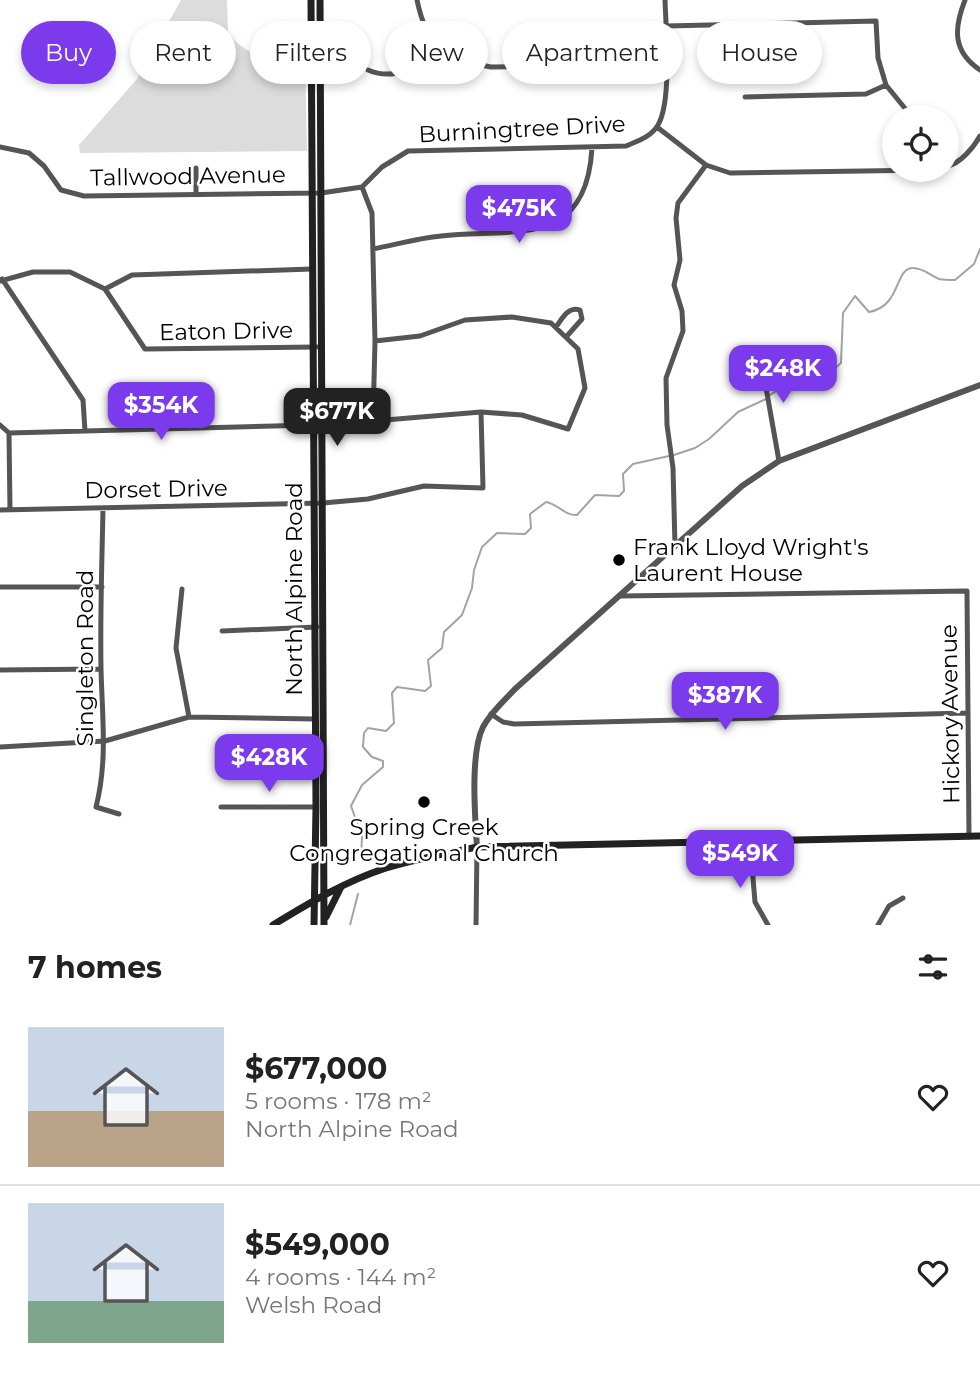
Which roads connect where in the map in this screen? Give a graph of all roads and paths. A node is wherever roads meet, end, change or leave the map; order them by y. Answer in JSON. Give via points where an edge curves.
{"nodes":[{"id":1,"x":311,"y":0,"type":"edge"},
{"id":2,"x":320,"y":0,"type":"edge"},
{"id":3,"x":417,"y":0,"type":"edge"},
{"id":4,"x":665,"y":0,"type":"edge"},
{"id":5,"x":965,"y":0,"type":"edge"},
{"id":6,"x":422,"y":21,"type":"edge"},
{"id":7,"x":666,"y":21,"type":"edge"},
{"id":8,"x":683,"y":26,"type":"edge"},
{"id":9,"x":980,"y":70,"type":"edge"},
{"id":10,"x":666,"y":84,"type":"edge"},
{"id":11,"x":886,"y":85,"type":"junction"},
{"id":12,"x":745,"y":97,"type":"dead end"},
{"id":13,"x":902,"y":105,"type":"edge"},
{"id":14,"x":657,"y":127,"type":"junction"},
{"id":15,"x":980,"y":136,"type":"edge"},
{"id":16,"x":0,"y":147,"type":"edge"},
{"id":17,"x":592,"y":148,"type":"junction"},
{"id":18,"x":959,"y":159,"type":"edge"},
{"id":19,"x":706,"y":165,"type":"junction"},
{"id":20,"x":196,"y":168,"type":"dead end"},
{"id":21,"x":882,"y":171,"type":"edge"},
{"id":22,"x":362,"y":187,"type":"junction"},
{"id":23,"x":312,"y":192,"type":"junction"},
{"id":24,"x":321,"y":193,"type":"junction"},
{"id":25,"x":196,"y":194,"type":"junction"},
{"id":26,"x":373,"y":249,"type":"junction"},
{"id":27,"x":312,"y":269,"type":"junction"},
{"id":28,"x":1,"y":280,"type":"edge"},
{"id":29,"x":105,"y":289,"type":"junction"},
{"id":30,"x":553,"y":325,"type":"junction"},
{"id":31,"x":567,"y":336,"type":"junction"},
{"id":32,"x":374,"y":341,"type":"junction"},
{"id":33,"x":312,"y":347,"type":"junction"},
{"id":34,"x":322,"y":348,"type":"junction"},
{"id":35,"x":760,"y":354,"type":"dead end"},
{"id":36,"x":980,"y":385,"type":"edge"},
{"id":37,"x":481,"y":412,"type":"junction"},
{"id":38,"x":0,"y":425,"type":"edge"},
{"id":39,"x":313,"y":425,"type":"junction"},
{"id":40,"x":85,"y":431,"type":"junction"},
{"id":41,"x":9,"y":433,"type":"junction"},
{"id":42,"x":779,"y":461,"type":"junction"},
{"id":43,"x":313,"y":502,"type":"junction"},
{"id":44,"x":323,"y":503,"type":"junction"},
{"id":45,"x":103,"y":508,"type":"junction"},
{"id":46,"x":0,"y":510,"type":"edge"},
{"id":47,"x":10,"y":510,"type":"junction"},
{"id":48,"x":675,"y":546,"type":"junction"},
{"id":49,"x":0,"y":587,"type":"edge"},
{"id":50,"x":102,"y":587,"type":"junction"},
{"id":51,"x":182,"y":589,"type":"dead end"},
{"id":52,"x":621,"y":596,"type":"junction"},
{"id":53,"x":323,"y":626,"type":"junction"},
{"id":54,"x":314,"y":627,"type":"junction"},
{"id":55,"x":222,"y":631,"type":"dead end"},
{"id":56,"x":101,"y":669,"type":"junction"},
{"id":57,"x":0,"y":670,"type":"edge"},
{"id":58,"x":968,"y":713,"type":"junction"},
{"id":59,"x":491,"y":714,"type":"junction"},
{"id":60,"x":189,"y":718,"type":"junction"},
{"id":61,"x":314,"y":719,"type":"junction"},
{"id":62,"x":105,"y":741,"type":"junction"},
{"id":63,"x":0,"y":747,"type":"edge"},
{"id":64,"x":221,"y":807,"type":"dead end"},
{"id":65,"x":316,"y":807,"type":"junction"},
{"id":66,"x":119,"y":814,"type":"dead end"},
{"id":67,"x":980,"y":836,"type":"edge"},
{"id":68,"x":969,"y":837,"type":"junction"},
{"id":69,"x":750,"y":842,"type":"junction"},
{"id":70,"x":477,"y":847,"type":"junction"},
{"id":71,"x":341,"y":887,"type":"junction"},
{"id":72,"x":324,"y":896,"type":"junction"},
{"id":73,"x":903,"y":898,"type":"dead end"},
{"id":74,"x":314,"y":900,"type":"junction"},
{"id":75,"x":324,"y":923,"type":"edge"},
{"id":76,"x":273,"y":925,"type":"edge"},
{"id":77,"x":314,"y":925,"type":"edge"},
{"id":78,"x":477,"y":925,"type":"edge"},
{"id":79,"x":768,"y":925,"type":"edge"},
{"id":80,"x":878,"y":925,"type":"edge"}],
"edges":[{"from":1,"to":23,"type":"main road","name":"North Alpine Road"},
{"from":2,"to":24,"type":"main road","name":"North Alpine Road"},
{"from":3,"to":6,"type":"street"},
{"from":4,"to":7,"type":"street"},
{"from":5,"to":9,"type":"street","via":[[957,20],[957,44]]},
{"from":8,"to":11,"type":"street","via":[[876,21],[878,58]]},
{"from":10,"to":14,"type":"street","via":[[665,107]]},
{"from":11,"to":12,"type":"street","via":[[866,94]]},
{"from":11,"to":13,"type":"street"},
{"from":14,"to":17,"type":"street","name":"Burningtree Drive","via":[[626,146]]},
{"from":14,"to":19,"type":"street"},
{"from":15,"to":18,"type":"street"},
{"from":16,"to":25,"type":"street","name":"Tallwood Avenue","via":[[29,153],[61,190],[83,196]]},
{"from":17,"to":22,"type":"street","name":"Burningtree Drive","via":[[408,151]]},
{"from":17,"to":26,"type":"street","via":[[585,190],[564,219],[522,232],[440,236]]},
{"from":19,"to":21,"type":"street","via":[[730,173]]},
{"from":19,"to":48,"type":"street","via":[[678,203],[676,218],[680,260],[674,285],[683,331],[666,379]]},
{"from":20,"to":25,"type":"street"},
{"from":22,"to":24,"type":"street"},
{"from":22,"to":26,"type":"street","via":[[372,213]]},
{"from":23,"to":24,"type":"street"},
{"from":23,"to":25,"type":"street","name":"Tallwood Avenue"},
{"from":23,"to":27,"type":"main road","name":"North Alpine Road"},
{"from":24,"to":34,"type":"main road","name":"North Alpine Road"},
{"from":26,"to":32,"type":"street"},
{"from":27,"to":29,"type":"street","via":[[132,275]]},
{"from":27,"to":33,"type":"main road","name":"North Alpine Road"},
{"from":28,"to":29,"type":"street","via":[[33,272],[70,272]]},
{"from":28,"to":40,"type":"street","via":[[83,400]]},
{"from":29,"to":33,"type":"street","name":"Eaton Drive","via":[[145,349]]},
{"from":30,"to":31,"type":"street"},
{"from":30,"to":31,"type":"street","via":[[574,308],[580,310],[582,318]]},
{"from":30,"to":32,"type":"street","via":[[512,317],[465,320],[420,335]]},
{"from":31,"to":37,"type":"street","via":[[578,349],[585,388],[568,429],[522,415]]},
{"from":32,"to":37,"type":"street","via":[[373,421]]},
{"from":33,"to":34,"type":"street","name":"Eaton Drive"},
{"from":33,"to":39,"type":"main road","name":"North Alpine Road"},
{"from":34,"to":44,"type":"main road","name":"North Alpine Road"},
{"from":35,"to":42,"type":"street"},
{"from":36,"to":42,"type":"street"},
{"from":37,"to":44,"type":"street","name":"Dorset Drive","via":[[482,488],[424,486],[368,499]]},
{"from":38,"to":41,"type":"street"},
{"from":39,"to":40,"type":"street"},
{"from":39,"to":43,"type":"main road","name":"North Alpine Road"},
{"from":40,"to":41,"type":"street"},
{"from":41,"to":47,"type":"street"},
{"from":42,"to":48,"type":"street","via":[[742,486]]},
{"from":43,"to":44,"type":"street","name":"Dorset Drive"},
{"from":43,"to":45,"type":"street","name":"Dorset Drive"},
{"from":43,"to":54,"type":"main road","name":"North Alpine Road"},
{"from":44,"to":53,"type":"main road","name":"North Alpine Road"},
{"from":45,"to":47,"type":"street","name":"Dorset Drive"},
{"from":45,"to":50,"type":"street","name":"Singleton Road"},
{"from":46,"to":47,"type":"street","name":"Dorset Drive"},
{"from":48,"to":52,"type":"street"},
{"from":49,"to":50,"type":"street"},
{"from":50,"to":56,"type":"street","name":"Singleton Road"},
{"from":51,"to":60,"type":"street","via":[[176,648]]},
{"from":52,"to":58,"type":"street","name":"Hickory Avenue","via":[[967,591]]},
{"from":52,"to":59,"type":"street"},
{"from":53,"to":54,"type":"street"},
{"from":53,"to":72,"type":"main road","name":"North Alpine Road"},
{"from":54,"to":55,"type":"street"},
{"from":54,"to":61,"type":"main road","name":"North Alpine Road"},
{"from":56,"to":57,"type":"street"},
{"from":56,"to":62,"type":"street","name":"Singleton Road"},
{"from":58,"to":59,"type":"street","via":[[514,724]]},
{"from":58,"to":68,"type":"street","name":"Hickory Avenue"},
{"from":59,"to":70,"type":"street","via":[[477,746]]},
{"from":60,"to":61,"type":"street"},
{"from":60,"to":62,"type":"street"},
{"from":61,"to":65,"type":"main road","name":"North Alpine Road"},
{"from":62,"to":63,"type":"street"},
{"from":62,"to":66,"type":"street","name":"Singleton Road","via":[[96,807]]},
{"from":64,"to":65,"type":"street"},
{"from":65,"to":74,"type":"main road","name":"North Alpine Road"},
{"from":67,"to":68,"type":"main road"},
{"from":68,"to":69,"type":"main road"},
{"from":69,"to":70,"type":"main road"},
{"from":69,"to":79,"type":"street","via":[[755,902]]},
{"from":70,"to":71,"type":"main road","via":[[383,869]]},
{"from":70,"to":78,"type":"street"},
{"from":71,"to":72,"type":"main road"},
{"from":71,"to":75,"type":"main road"},
{"from":72,"to":74,"type":"main road"},
{"from":72,"to":75,"type":"main road","name":"North Alpine Road"},
{"from":73,"to":80,"type":"street","via":[[889,906]]},
{"from":74,"to":76,"type":"main road"},
{"from":74,"to":77,"type":"main road","name":"North Alpine Road"}]}
